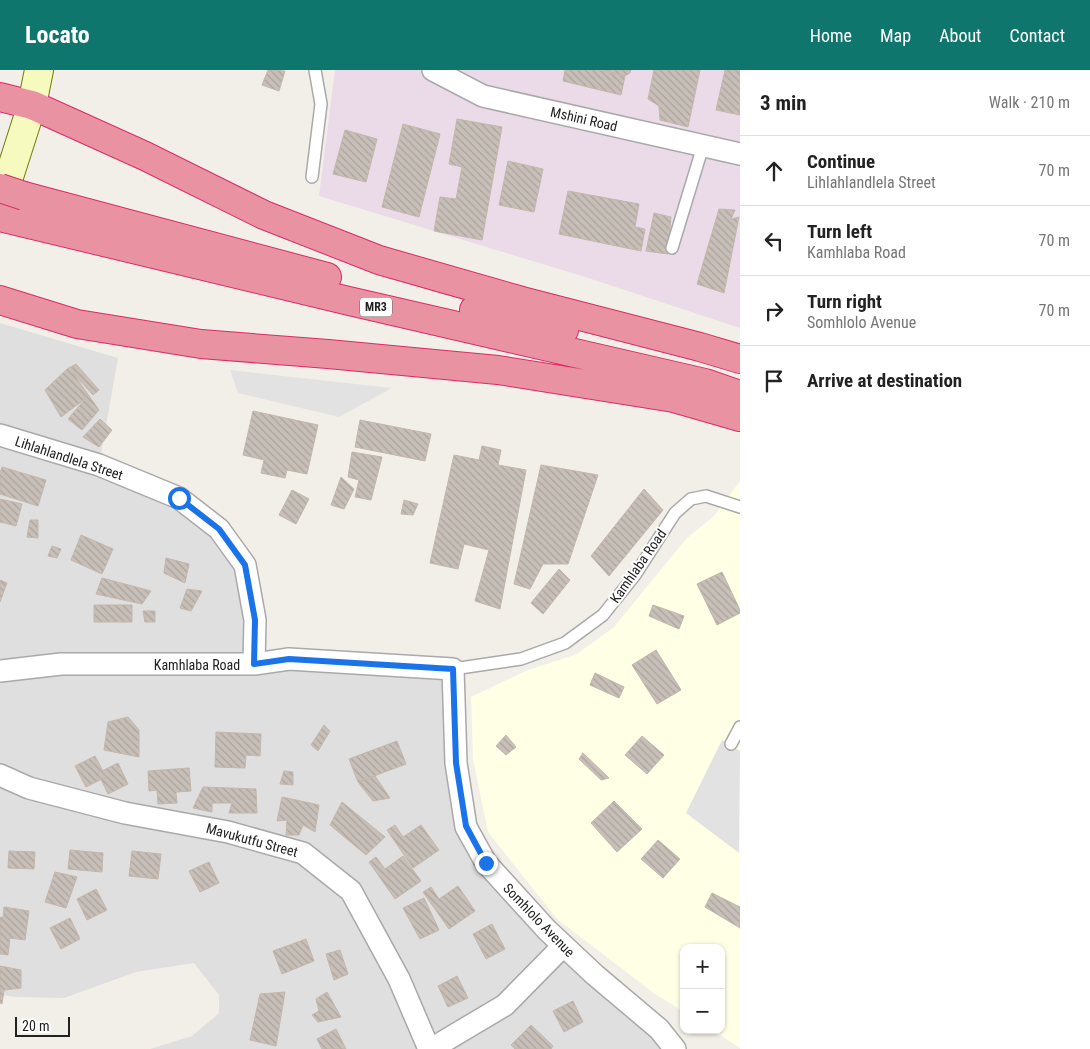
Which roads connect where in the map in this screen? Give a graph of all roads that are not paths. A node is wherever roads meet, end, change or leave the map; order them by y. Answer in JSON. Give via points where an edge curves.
{"nodes":[{"id":1,"x":315,"y":70,"type":"edge"},
{"id":2,"x":433,"y":70,"type":"edge"},
{"id":3,"x":40,"y":72,"type":"edge"},
{"id":4,"x":0,"y":97,"type":"edge"},
{"id":5,"x":32,"y":105,"type":"junction"},
{"id":6,"x":704,"y":146,"type":"junction"},
{"id":7,"x":740,"y":154,"type":"edge"},
{"id":8,"x":312,"y":177,"type":"dead end"},
{"id":9,"x":7,"y":205,"type":"edge"},
{"id":10,"x":672,"y":248,"type":"dead end"},
{"id":11,"x":0,"y":300,"type":"edge"},
{"id":12,"x":740,"y":359,"type":"edge"},
{"id":13,"x":740,"y":374,"type":"edge"},
{"id":14,"x":740,"y":394,"type":"edge"},
{"id":15,"x":740,"y":417,"type":"edge"},
{"id":16,"x":0,"y":436,"type":"edge"},
{"id":17,"x":740,"y":507,"type":"edge"},
{"id":18,"x":254,"y":664,"type":"junction"},
{"id":19,"x":453,"y":669,"type":"junction"},
{"id":20,"x":0,"y":671,"type":"edge"},
{"id":21,"x":740,"y":727,"type":"edge"},
{"id":22,"x":731,"y":744,"type":"dead end"},
{"id":23,"x":0,"y":775,"type":"edge"},
{"id":24,"x":563,"y":946,"type":"junction"},
{"id":25,"x":430,"y":1049,"type":"edge"},
{"id":26,"x":675,"y":1049,"type":"edge"}],
"edges":[{"from":1,"to":8,"type":"lane","via":[[321,104]]},
{"from":2,"to":6,"type":"street","name":"Mshini Road","via":[[483,96]]},
{"from":3,"to":5,"type":"street"},
{"from":4,"to":5,"type":"highway"},
{"from":5,"to":9,"type":"street"},
{"from":5,"to":12,"type":"highway","via":[[264,215],[379,260]]},
{"from":6,"to":7,"type":"street","name":"Mshini Road"},
{"from":6,"to":10,"type":"lane"},
{"from":9,"to":13,"type":"highway","number":"MR3","via":[[686,357]]},
{"from":9,"to":14,"type":"highway","number":"MR3","via":[[349,301],[705,383]]},
{"from":11,"to":15,"type":"highway","via":[[77,324],[192,342],[498,370],[674,398]]},
{"from":16,"to":18,"type":"street","name":"Lihlahlandlela Street","via":[[99,465],[179,498],[219,529],[245,565],[255,620]]},
{"from":17,"to":19,"type":"lane","name":"Kamhlaba Road","via":[[706,496],[691,499],[676,513],[635,575],[602,615],[565,643],[521,660]]},
{"from":18,"to":19,"type":"street","name":"Kamhlaba Road","via":[[289,659]]},
{"from":18,"to":20,"type":"street","name":"Kamhlaba Road","via":[[61,664]]},
{"from":19,"to":24,"type":"street","name":"Somhlolo Avenue","via":[[456,763],[466,826],[486,863]]},
{"from":21,"to":22,"type":"lane"},
{"from":23,"to":25,"type":"street","name":"Mavukutfu Street","via":[[29,788],[125,813],[228,832],[302,853],[351,891],[399,979]]},
{"from":24,"to":25,"type":"street","via":[[505,1005]]},
{"from":24,"to":26,"type":"street","name":"Somhlolo Avenue","via":[[659,1029]]}]}
